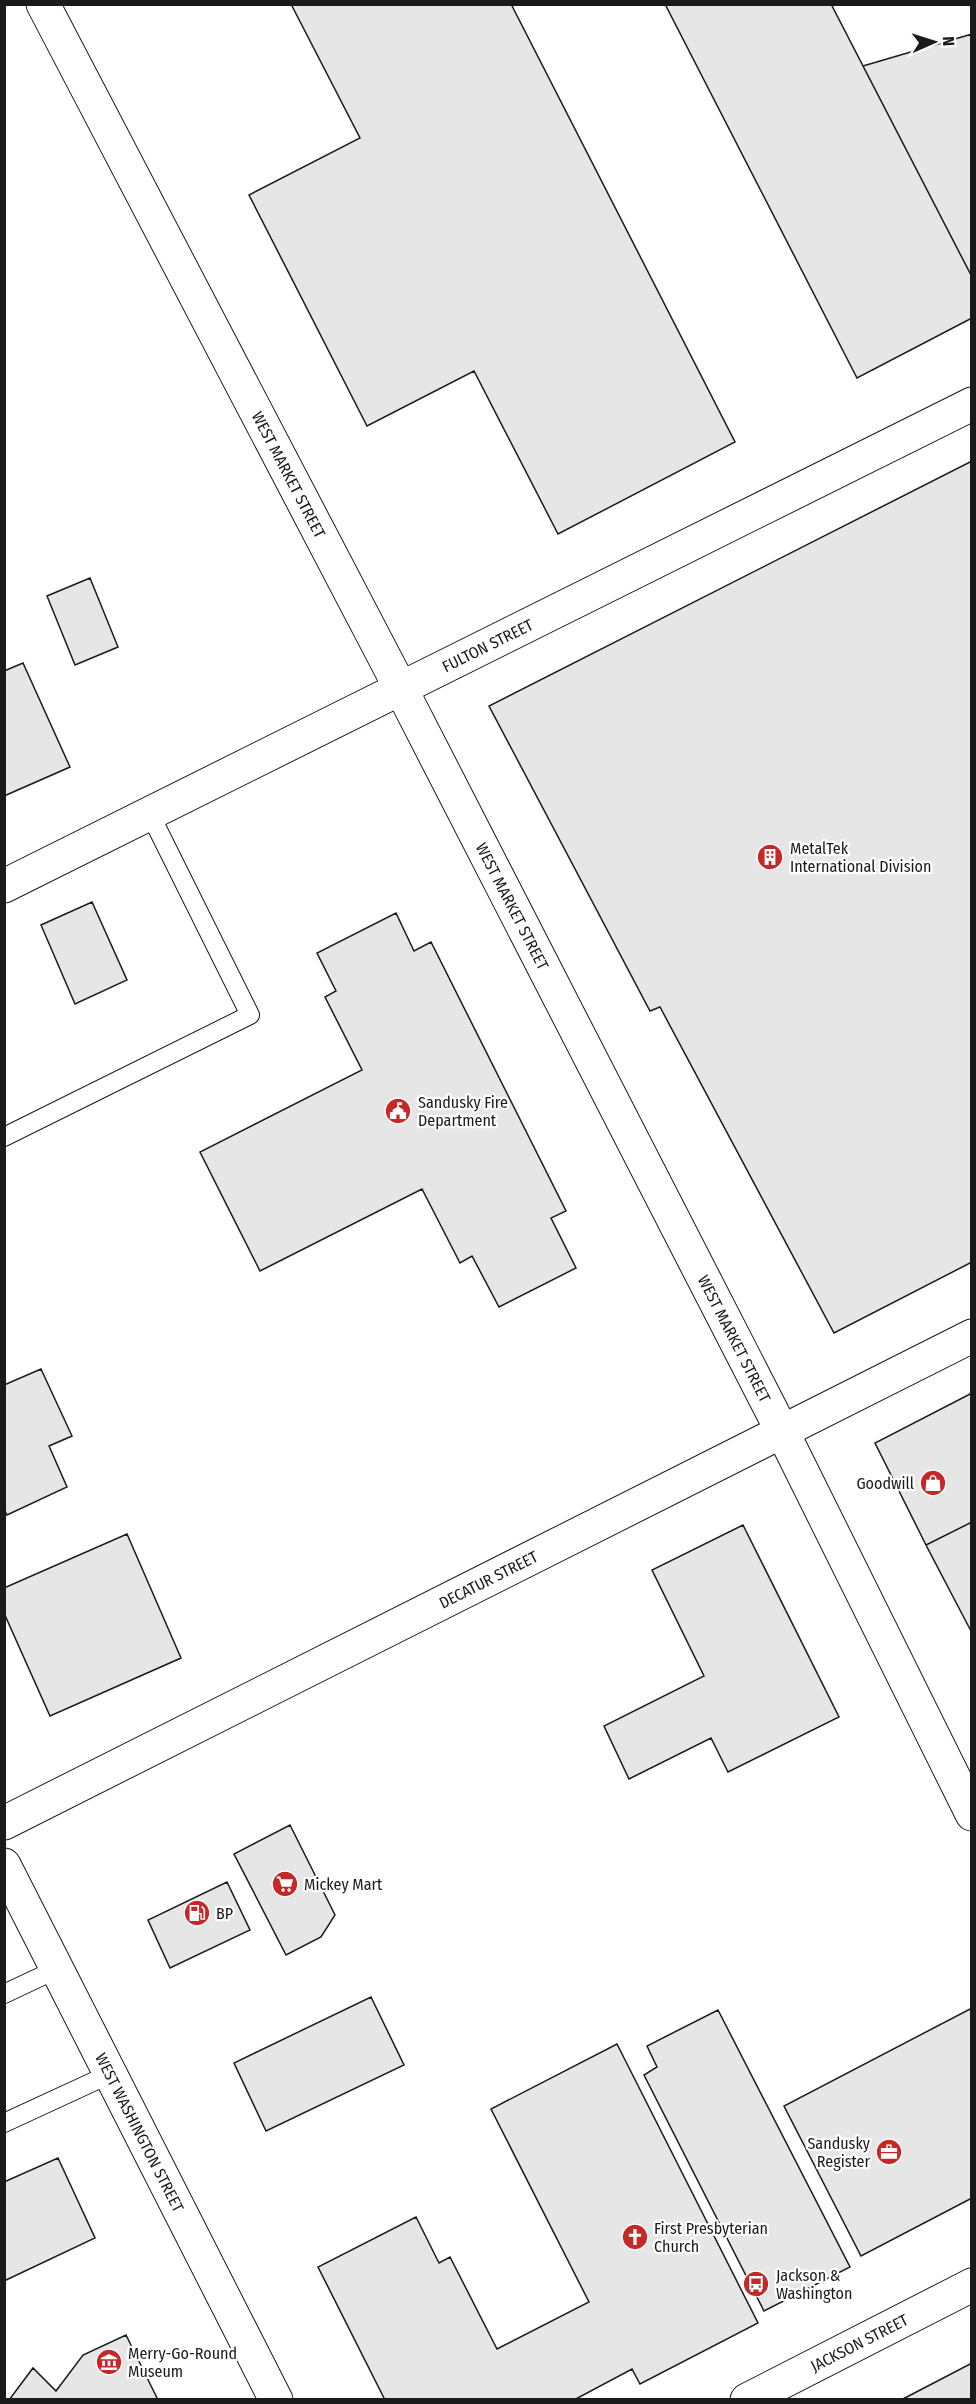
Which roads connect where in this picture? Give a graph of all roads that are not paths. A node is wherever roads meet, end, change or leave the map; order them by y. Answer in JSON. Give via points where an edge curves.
{"nodes":[{"id":1,"x":43,"y":4,"type":"edge"},
{"id":2,"x":972,"y":404,"type":"edge"},
{"id":3,"x":401,"y":689,"type":"junction"},
{"id":4,"x":150,"y":814,"type":"junction"},
{"id":5,"x":4,"y":886,"type":"edge"},
{"id":6,"x":4,"y":1137,"type":"edge"},
{"id":7,"x":972,"y":1336,"type":"edge"},
{"id":8,"x":782,"y":1431,"type":"junction"},
{"id":9,"x":972,"y":1814,"type":"edge"},
{"id":10,"x":4,"y":1823,"type":"edge"},
{"id":11,"x":4,"y":1865,"type":"edge"},
{"id":12,"x":57,"y":1969,"type":"junction"},
{"id":13,"x":4,"y":1994,"type":"edge"},
{"id":14,"x":110,"y":2074,"type":"junction"},
{"id":15,"x":4,"y":2124,"type":"edge"},
{"id":16,"x":972,"y":2285,"type":"edge"},
{"id":17,"x":276,"y":2400,"type":"edge"},
{"id":18,"x":747,"y":2400,"type":"edge"}],
"edges":[{"from":1,"to":3,"type":"street","name":"WEST MARKET STREET"},
{"from":2,"to":3,"type":"street","name":"FULTON STREET"},
{"from":3,"to":4,"type":"street","name":"FULTON STREET"},
{"from":3,"to":8,"type":"street","name":"WEST MARKET STREET"},
{"from":4,"to":5,"type":"street","name":"FULTON STREET"},
{"from":4,"to":6,"type":"lane","via":[[250,1015]]},
{"from":7,"to":8,"type":"street","name":"DECATUR STREET"},
{"from":8,"to":9,"type":"street","name":"WEST MARKET STREET"},
{"from":8,"to":10,"type":"street","name":"DECATUR STREET"},
{"from":11,"to":12,"type":"street","name":"WEST WASHINGTON STREET"},
{"from":12,"to":13,"type":"lane"},
{"from":12,"to":14,"type":"street","name":"WEST WASHINGTON STREET"},
{"from":14,"to":15,"type":"lane"},
{"from":14,"to":17,"type":"street","name":"WEST WASHINGTON STREET"},
{"from":16,"to":18,"type":"street","name":"JACKSON STREET"}]}
